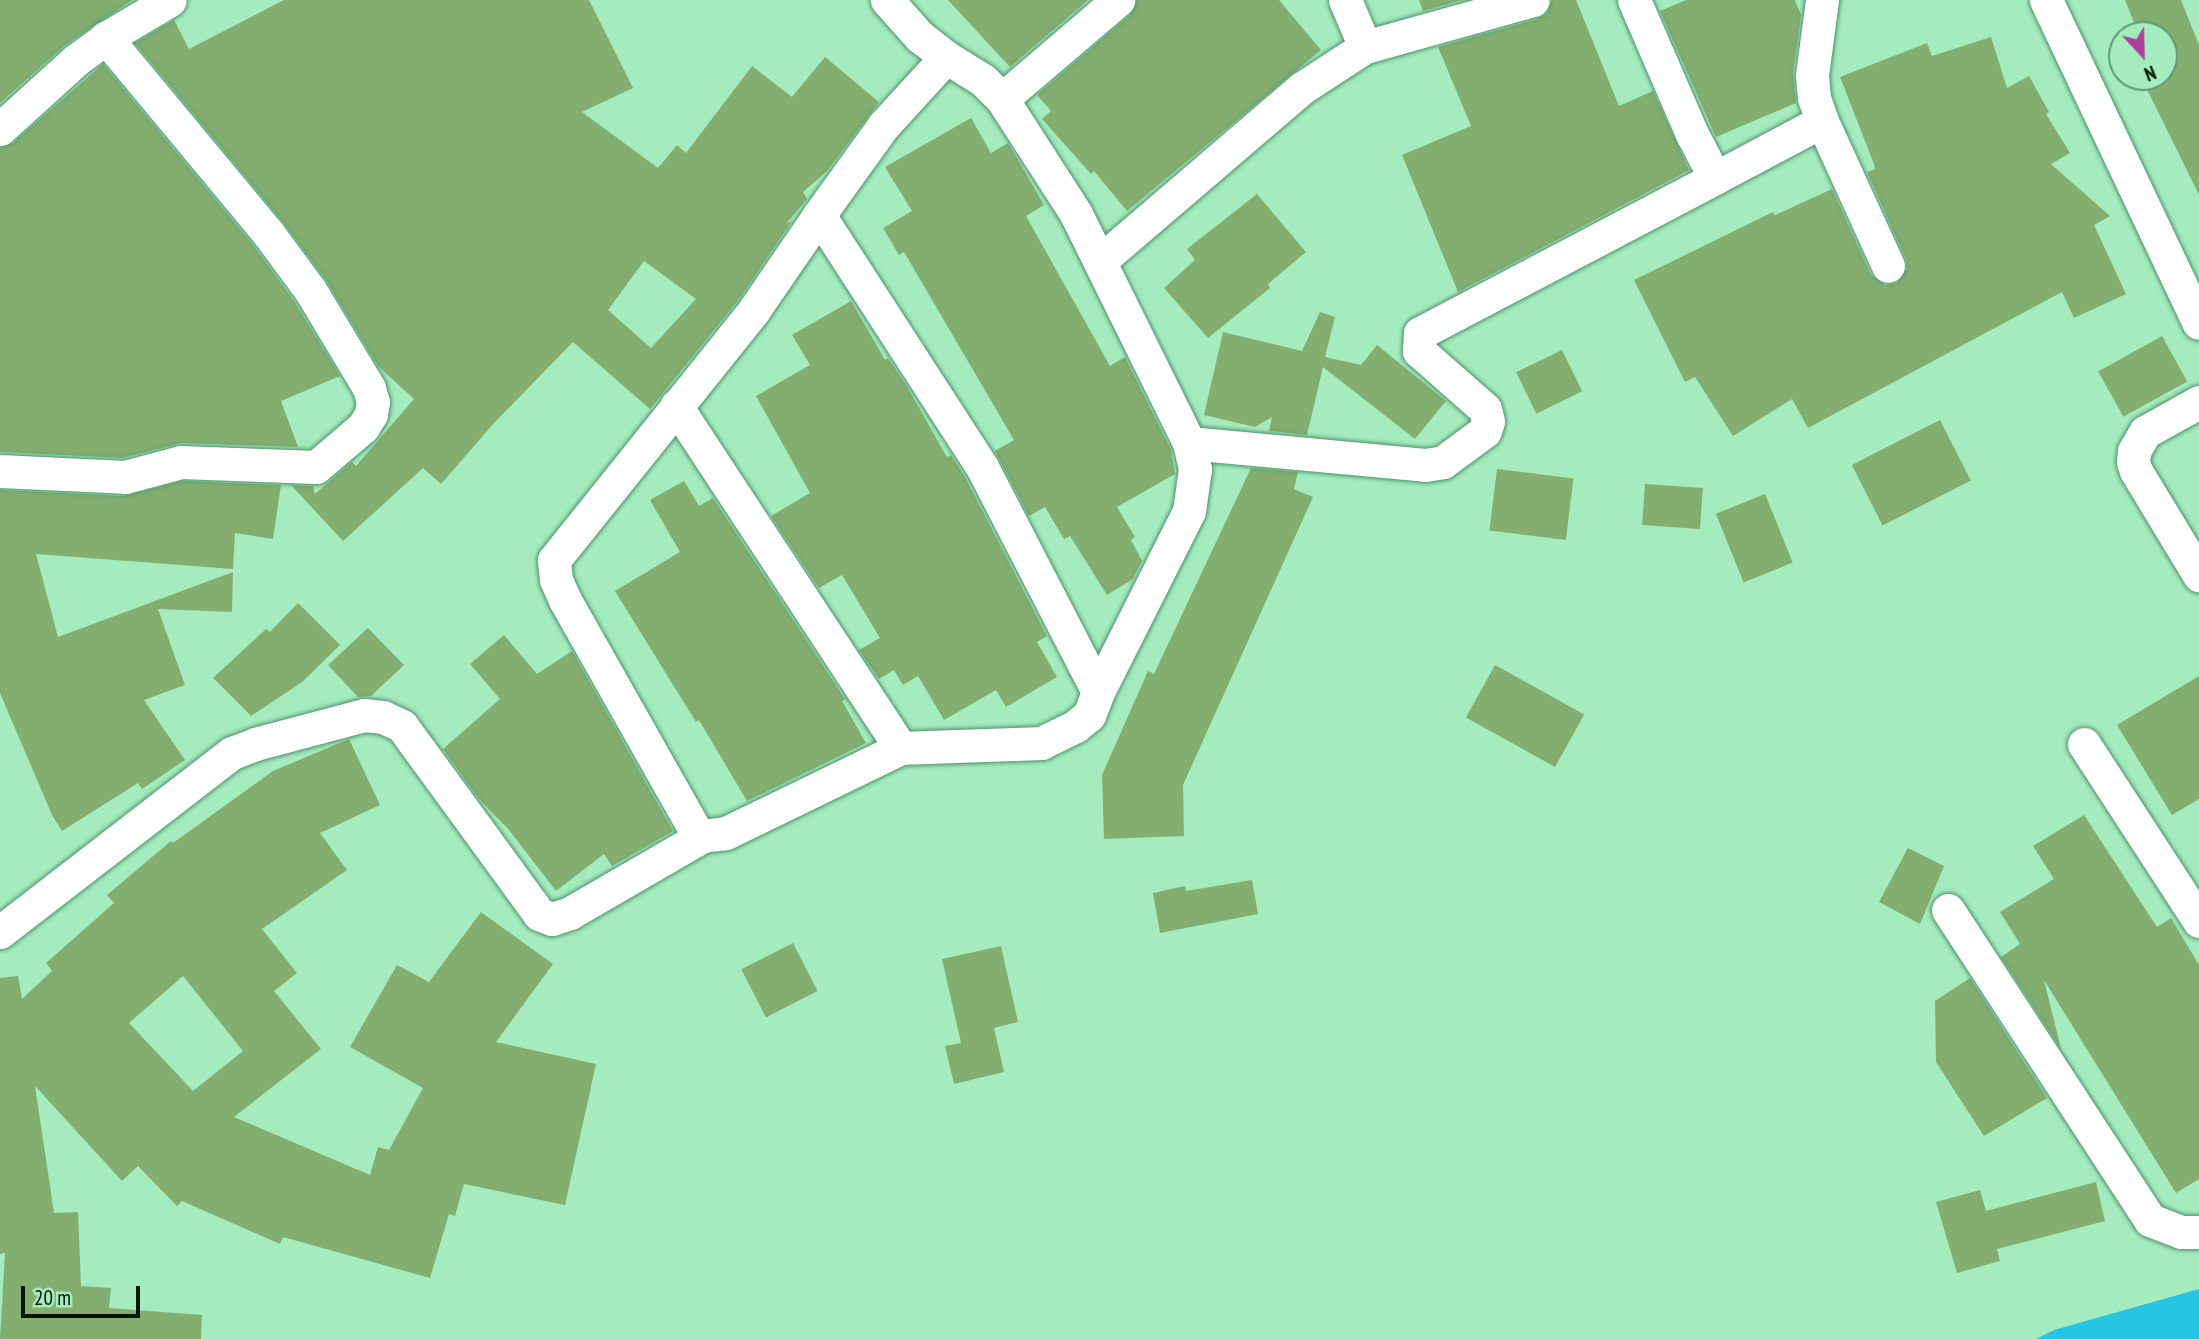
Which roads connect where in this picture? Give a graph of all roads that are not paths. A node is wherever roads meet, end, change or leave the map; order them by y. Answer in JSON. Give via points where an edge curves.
{"nodes":[{"id":1,"x":170,"y":0,"type":"edge"},
{"id":2,"x":887,"y":0,"type":"edge"},
{"id":3,"x":1118,"y":0,"type":"edge"},
{"id":4,"x":1345,"y":0,"type":"edge"},
{"id":5,"x":1534,"y":0,"type":"edge"},
{"id":6,"x":1634,"y":0,"type":"edge"},
{"id":7,"x":1822,"y":0,"type":"edge"},
{"id":8,"x":2046,"y":0,"type":"edge"},
{"id":9,"x":106,"y":38,"type":"junction"},
{"id":10,"x":1365,"y":47,"type":"junction"},
{"id":11,"x":946,"y":57,"type":"junction"},
{"id":12,"x":1002,"y":99,"type":"junction"},
{"id":13,"x":1822,"y":121,"type":"junction"},
{"id":14,"x":0,"y":129,"type":"edge"},
{"id":15,"x":1715,"y":178,"type":"junction"},
{"id":16,"x":819,"y":215,"type":"junction"},
{"id":17,"x":1100,"y":261,"type":"junction"},
{"id":18,"x":1888,"y":266,"type":"dead end"},
{"id":19,"x":2199,"y":323,"type":"edge"},
{"id":20,"x":2199,"y":402,"type":"edge"},
{"id":21,"x":676,"y":406,"type":"junction"},
{"id":22,"x":1189,"y":443,"type":"junction"},
{"id":23,"x":0,"y":471,"type":"edge"},
{"id":24,"x":2199,"y":575,"type":"edge"},
{"id":25,"x":1098,"y":692,"type":"junction"},
{"id":26,"x":2084,"y":744,"type":"dead end"},
{"id":27,"x":901,"y":748,"type":"junction"},
{"id":28,"x":703,"y":836,"type":"junction"},
{"id":29,"x":1948,"y":910,"type":"dead end"},
{"id":30,"x":2199,"y":921,"type":"edge"},
{"id":31,"x":0,"y":932,"type":"edge"},
{"id":32,"x":2199,"y":1232,"type":"edge"}],
"edges":[{"from":1,"to":9,"type":"street"},
{"from":2,"to":11,"type":"street","via":[[920,37]]},
{"from":3,"to":12,"type":"street"},
{"from":4,"to":10,"type":"street"},
{"from":5,"to":10,"type":"street"},
{"from":6,"to":15,"type":"street"},
{"from":7,"to":13,"type":"street","via":[[1812,75]]},
{"from":8,"to":19,"type":"street"},
{"from":9,"to":14,"type":"street","via":[[54,78]]},
{"from":9,"to":23,"type":"street","via":[[310,290],[369,388],[371,414],[363,427],[316,467],[181,462],[125,477]]},
{"from":10,"to":17,"type":"street","via":[[1302,88]]},
{"from":11,"to":12,"type":"street","via":[[983,80]]},
{"from":11,"to":16,"type":"street","via":[[884,125]]},
{"from":12,"to":17,"type":"street","via":[[1076,214]]},
{"from":13,"to":15,"type":"street"},
{"from":13,"to":18,"type":"street"},
{"from":15,"to":22,"type":"street","via":[[1420,333],[1419,351],[1479,402],[1488,422],[1486,431],[1443,462],[1425,466]]},
{"from":16,"to":21,"type":"street","via":[[754,310]]},
{"from":16,"to":25,"type":"street","via":[[982,467]]},
{"from":17,"to":22,"type":"street"},
{"from":20,"to":24,"type":"street","via":[[2145,432],[2133,462]]},
{"from":21,"to":27,"type":"street"},
{"from":21,"to":28,"type":"street","via":[[554,560],[565,600],[695,830]]},
{"from":22,"to":25,"type":"street","via":[[1195,469],[1189,511]]},
{"from":25,"to":27,"type":"street","via":[[1089,715],[1041,743]]},
{"from":26,"to":30,"type":"street"},
{"from":27,"to":28,"type":"street","via":[[726,833]]},
{"from":28,"to":31,"type":"street","via":[[552,919],[539,914],[402,726],[364,715],[232,753]]},
{"from":29,"to":32,"type":"street","via":[[2150,1220],[2181,1232]]}]}
